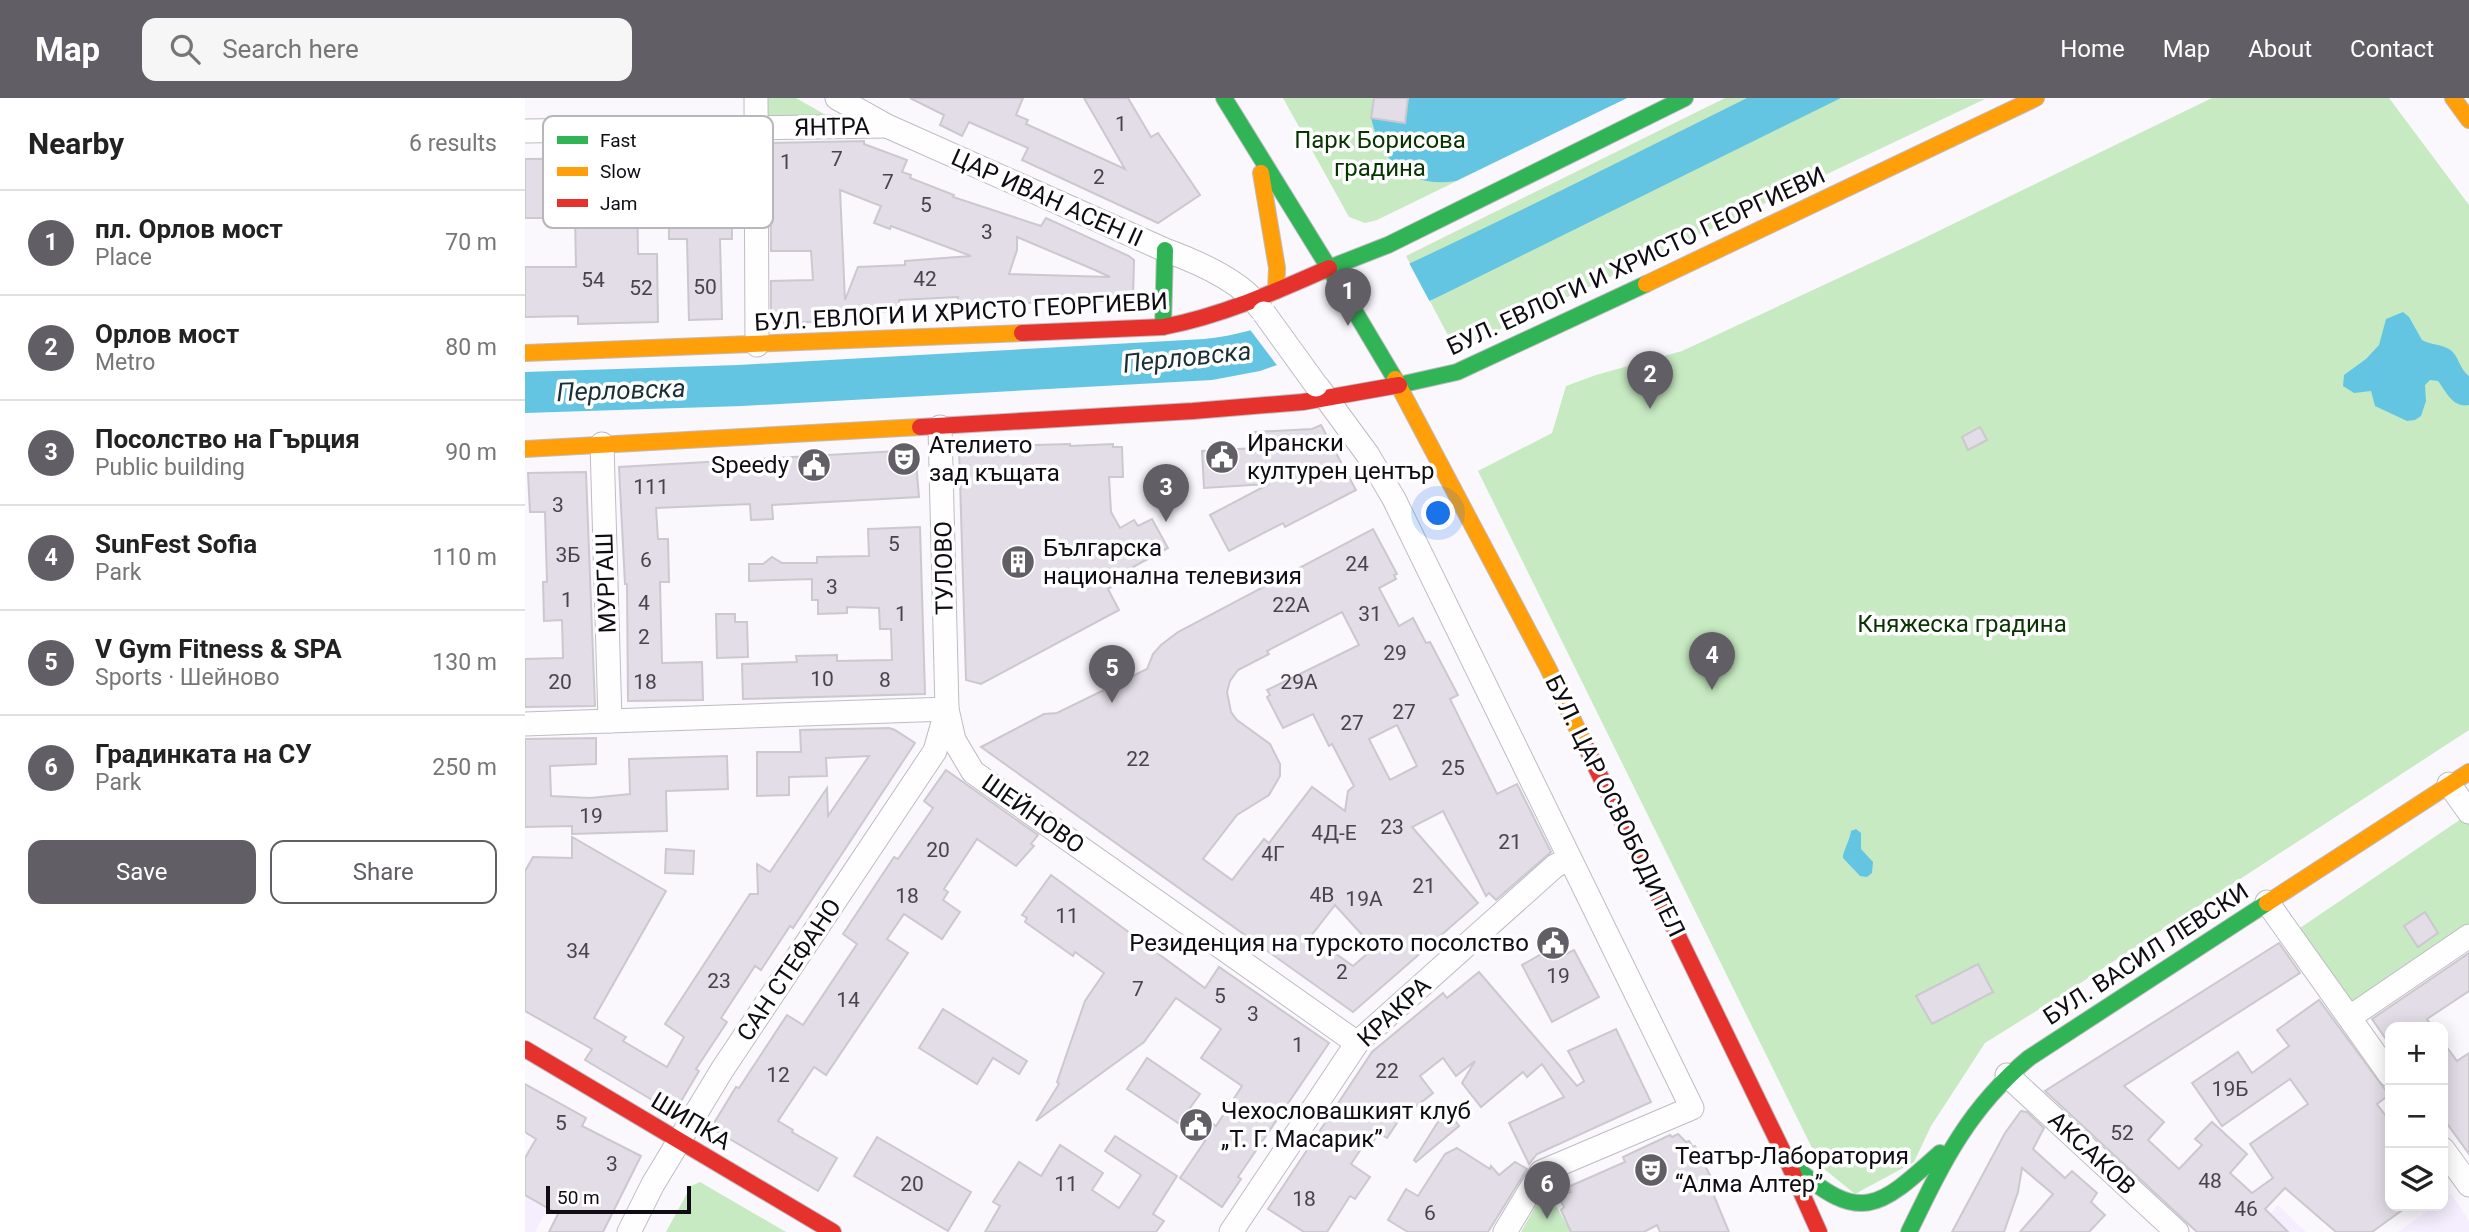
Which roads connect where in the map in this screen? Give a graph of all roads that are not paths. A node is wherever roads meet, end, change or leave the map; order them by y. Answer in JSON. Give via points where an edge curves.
{"nodes":[{"id":1,"x":756,"y":98,"type":"edge"},
{"id":2,"x":837,"y":98,"type":"edge"},
{"id":3,"x":1224,"y":98,"type":"edge"},
{"id":4,"x":1685,"y":98,"type":"edge"},
{"id":5,"x":2036,"y":98,"type":"edge"},
{"id":6,"x":2453,"y":98,"type":"edge"},
{"id":7,"x":756,"y":116,"type":"edge"},
{"id":8,"x":2469,"y":120,"type":"edge"},
{"id":9,"x":887,"y":126,"type":"junction"},
{"id":10,"x":773,"y":129,"type":"edge"},
{"id":11,"x":525,"y":131,"type":"edge"},
{"id":12,"x":543,"y":131,"type":"edge"},
{"id":13,"x":1258,"y":153,"type":"junction"},
{"id":14,"x":756,"y":228,"type":"edge"},
{"id":15,"x":1165,"y":250,"type":"junction"},
{"id":16,"x":1329,"y":268,"type":"junction"},
{"id":17,"x":1265,"y":301,"type":"junction"},
{"id":18,"x":1163,"y":327,"type":"junction"},
{"id":19,"x":757,"y":345,"type":"junction"},
{"id":20,"x":525,"y":353,"type":"edge"},
{"id":21,"x":1399,"y":385,"type":"junction"},
{"id":22,"x":1322,"y":392,"type":"junction"},
{"id":23,"x":940,"y":427,"type":"junction"},
{"id":24,"x":602,"y":444,"type":"junction"},
{"id":25,"x":525,"y":449,"type":"edge"},
{"id":26,"x":947,"y":709,"type":"junction"},
{"id":27,"x":610,"y":721,"type":"junction"},
{"id":28,"x":525,"y":724,"type":"edge"},
{"id":29,"x":2469,"y":772,"type":"edge"},
{"id":30,"x":2449,"y":785,"type":"junction"},
{"id":31,"x":2469,"y":812,"type":"edge"},
{"id":32,"x":1569,"y":859,"type":"junction"},
{"id":33,"x":2267,"y":902,"type":"junction"},
{"id":34,"x":2469,"y":936,"type":"edge"},
{"id":35,"x":2350,"y":1017,"type":"junction"},
{"id":36,"x":1357,"y":1043,"type":"junction"},
{"id":37,"x":525,"y":1049,"type":"edge"},
{"id":38,"x":2385,"y":1068,"type":"edge"},
{"id":39,"x":2007,"y":1074,"type":"junction"},
{"id":40,"x":678,"y":1140,"type":"junction"},
{"id":41,"x":1954,"y":1141,"type":"junction"},
{"id":42,"x":2448,"y":1156,"type":"edge"},
{"id":43,"x":1786,"y":1158,"type":"junction"},
{"id":44,"x":2469,"y":1185,"type":"edge"},
{"id":45,"x":629,"y":1232,"type":"edge"},
{"id":46,"x":833,"y":1232,"type":"edge"},
{"id":47,"x":1231,"y":1232,"type":"edge"},
{"id":48,"x":1505,"y":1232,"type":"edge"},
{"id":49,"x":1819,"y":1232,"type":"edge"},
{"id":50,"x":1909,"y":1232,"type":"edge"},
{"id":51,"x":2177,"y":1232,"type":"edge"}],
"edges":[{"from":1,"to":7,"type":"street"},
{"from":2,"to":9,"type":"street","name":"ЦАР ИВАН АСЕН II"},
{"from":3,"to":13,"type":"main road","name":"БУЛ. ЦАР ОСВОБОДИТЕЛ"},
{"from":4,"to":16,"type":"main road","name":"БУЛ. ЕВЛОГИ И ХРИСТО ГЕОРГИЕВИ","via":[[1388,245]]},
{"from":5,"to":21,"type":"main road","name":"БУЛ. ЕВЛОГИ И ХРИСТО ГЕОРГИЕВИ","via":[[1457,372]]},
{"from":6,"to":8,"type":"main road"},
{"from":9,"to":10,"type":"street","name":"ЯНТРА"},
{"from":9,"to":15,"type":"street","name":"ЦАР ИВАН АСЕН II"},
{"from":11,"to":12,"type":"street","name":"ЯНТРА"},
{"from":13,"to":16,"type":"main road","name":"БУЛ. ЦАР ОСВОБОДИТЕЛ"},
{"from":13,"to":17,"type":"main road","via":[[1277,268]]},
{"from":14,"to":19,"type":"street"},
{"from":15,"to":17,"type":"street","name":"ЦАР ИВАН АСЕН II"},
{"from":15,"to":18,"type":"main road"},
{"from":16,"to":17,"type":"main road","name":"БУЛ. ЕВЛОГИ И ХРИСТО ГЕОРГИЕВИ"},
{"from":16,"to":21,"type":"main road","name":"БУЛ. ЦАР ОСВОБОДИТЕЛ"},
{"from":17,"to":18,"type":"main road","name":"БУЛ. ЕВЛОГИ И ХРИСТО ГЕОРГИЕВИ"},
{"from":17,"to":22,"type":"street","bridge":true},
{"from":18,"to":19,"type":"main road","name":"БУЛ. ЕВЛОГИ И ХРИСТО ГЕОРГИЕВИ"},
{"from":19,"to":20,"type":"main road","name":"БУЛ. ЕВЛОГИ И ХРИСТО ГЕОРГИЕВИ"},
{"from":21,"to":22,"type":"main road","name":"БУЛ. ЕВЛОГИ И ХРИСТО ГЕОРГИЕВИ"},
{"from":21,"to":43,"type":"main road","name":"БУЛ. ЦАР ОСВОБОДИТЕЛ","via":[[1548,668]]},
{"from":22,"to":23,"type":"main road","name":"БУЛ. ЕВЛОГИ И ХРИСТО ГЕОРГИЕВИ","via":[[1193,411]]},
{"from":22,"to":32,"type":"street","via":[[1394,499]]},
{"from":23,"to":24,"type":"main road","name":"БУЛ. ЕВЛОГИ И ХРИСТО ГЕОРГИЕВИ"},
{"from":23,"to":26,"type":"street","name":"ТУЛОВО"},
{"from":24,"to":25,"type":"main road","name":"БУЛ. ЕВЛОГИ И ХРИСТО ГЕОРГИЕВИ"},
{"from":24,"to":27,"type":"street","name":"МУРГАШ"},
{"from":26,"to":27,"type":"street"},
{"from":26,"to":36,"type":"street","name":"ШЕЙНОВО","via":[[954,740],[973,772]]},
{"from":26,"to":40,"type":"street","name":"САН СТЕФАНО","via":[[935,751]]},
{"from":27,"to":28,"type":"street"},
{"from":29,"to":30,"type":"main road","name":"БУЛ. ВАСИЛ ЛЕВСКИ"},
{"from":30,"to":31,"type":"street"},
{"from":30,"to":33,"type":"main road","name":"БУЛ. ВАСИЛ ЛЕВСКИ"},
{"from":32,"to":36,"type":"street","name":"КРАКРА","via":[[1555,866]]},
{"from":32,"to":48,"type":"street","via":[[1692,1108],[1541,1172]]},
{"from":33,"to":35,"type":"street"},
{"from":33,"to":39,"type":"main road","name":"БУЛ. ВАСИЛ ЛЕВСКИ"},
{"from":34,"to":35,"type":"street"},
{"from":35,"to":38,"type":"street"},
{"from":36,"to":47,"type":"street","name":"КРАКРА"},
{"from":37,"to":40,"type":"main road","name":"ШИПКА"},
{"from":39,"to":41,"type":"main road","name":"БУЛ. ВАСИЛ ЛЕВСКИ"},
{"from":39,"to":51,"type":"street","name":"АКСАКОВ"},
{"from":40,"to":45,"type":"street","name":"САН СТЕФАНО"},
{"from":40,"to":46,"type":"main road","name":"ШИПКА"},
{"from":41,"to":43,"type":"main road","via":[[1893,1193],[1863,1205],[1834,1199]]},
{"from":41,"to":50,"type":"main road","name":"БУЛ. ВАСИЛ ЛЕВСКИ"},
{"from":42,"to":44,"type":"street"},
{"from":43,"to":49,"type":"main road","name":"БУЛ. ЦАР ОСВОБОДИТЕЛ"}]}
